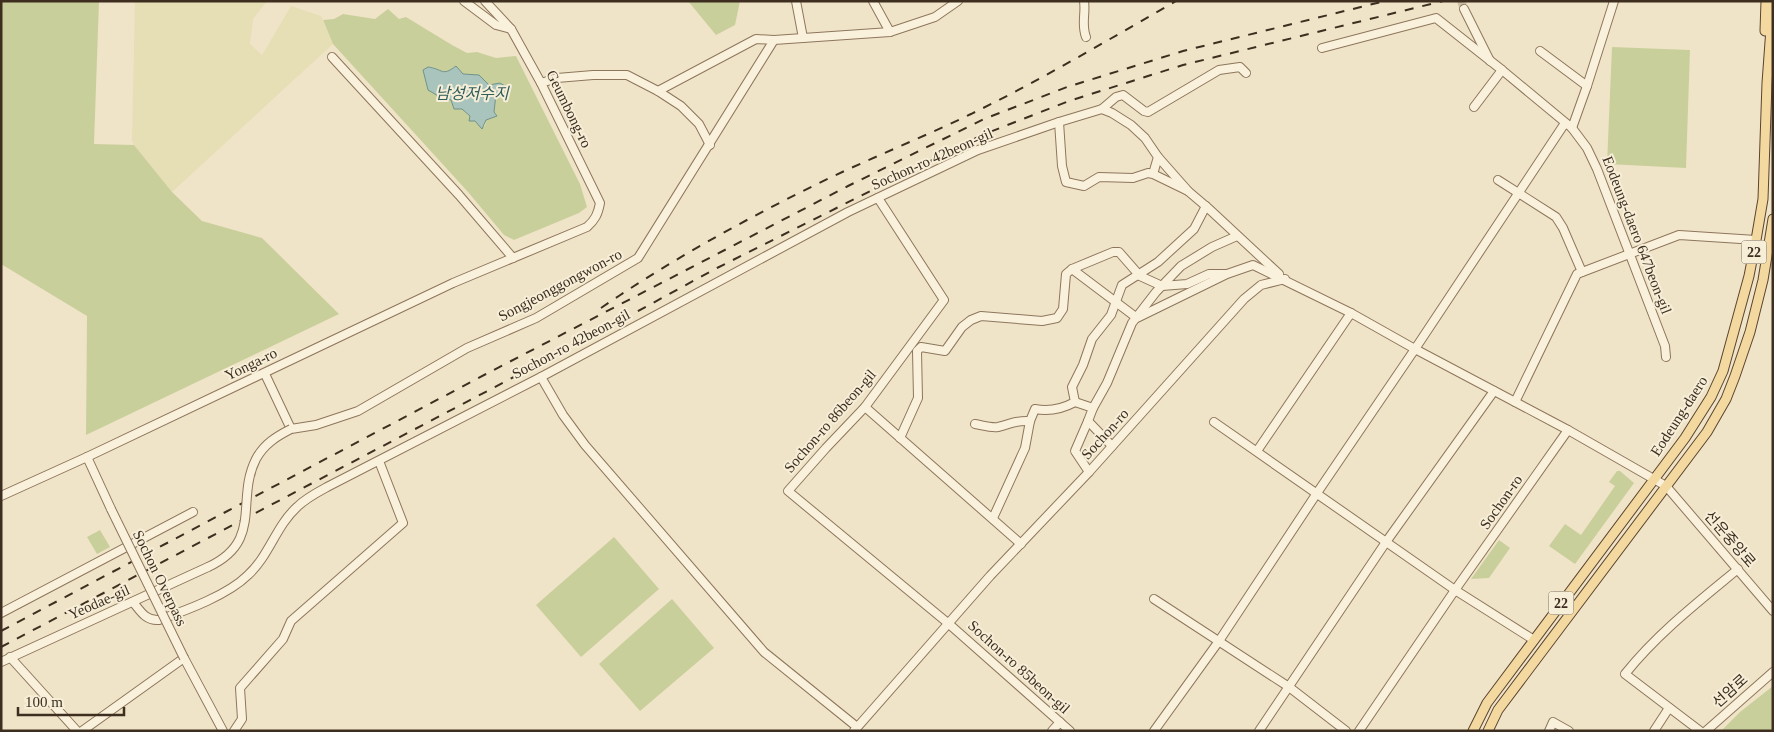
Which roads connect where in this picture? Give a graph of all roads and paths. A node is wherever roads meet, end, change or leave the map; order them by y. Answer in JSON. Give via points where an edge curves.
{"nodes":[{"id":1,"x":464,"y":1,"type":"edge"},
{"id":2,"x":485,"y":1,"type":"edge"},
{"id":3,"x":796,"y":1,"type":"edge"},
{"id":4,"x":873,"y":1,"type":"edge"},
{"id":5,"x":958,"y":1,"type":"edge"},
{"id":6,"x":1084,"y":1,"type":"edge"},
{"id":7,"x":1614,"y":1,"type":"edge"},
{"id":8,"x":1766,"y":1,"type":"edge"},
{"id":9,"x":1773,"y":1,"type":"edge"},
{"id":10,"x":493,"y":5,"type":"edge"},
{"id":11,"x":1464,"y":9,"type":"tunnel mouth"},
{"id":12,"x":511,"y":29,"type":"junction"},
{"id":13,"x":890,"y":32,"type":"junction"},
{"id":14,"x":1086,"y":37,"type":"dead end"},
{"id":15,"x":803,"y":38,"type":"junction"},
{"id":16,"x":774,"y":40,"type":"junction"},
{"id":17,"x":1322,"y":48,"type":"dead end"},
{"id":18,"x":1540,"y":51,"type":"dead end"},
{"id":19,"x":332,"y":57,"type":"dead end"},
{"id":20,"x":1491,"y":63,"type":"junction"},
{"id":21,"x":1502,"y":70,"type":"junction"},
{"id":22,"x":1246,"y":73,"type":"dead end"},
{"id":23,"x":541,"y":83,"type":"junction"},
{"id":24,"x":1767,"y":83,"type":"junction"},
{"id":25,"x":1587,"y":86,"type":"junction"},
{"id":26,"x":658,"y":91,"type":"junction"},
{"id":27,"x":1474,"y":107,"type":"dead end"},
{"id":28,"x":1102,"y":109,"type":"junction"},
{"id":29,"x":1060,"y":122,"type":"junction"},
{"id":30,"x":1565,"y":122,"type":"junction"},
{"id":31,"x":1572,"y":128,"type":"junction"},
{"id":32,"x":710,"y":145,"type":"junction"},
{"id":33,"x":1158,"y":157,"type":"junction"},
{"id":34,"x":1152,"y":174,"type":"junction"},
{"id":35,"x":1498,"y":180,"type":"dead end"},
{"id":36,"x":1188,"y":191,"type":"junction"},
{"id":37,"x":1518,"y":192,"type":"junction"},
{"id":38,"x":878,"y":198,"type":"junction"},
{"id":39,"x":1206,"y":206,"type":"junction"},
{"id":40,"x":1773,"y":219,"type":"edge"},
{"id":41,"x":587,"y":227,"type":"joint"},
{"id":42,"x":1237,"y":236,"type":"junction"},
{"id":43,"x":1756,"y":240,"type":"junction"},
{"id":44,"x":1630,"y":254,"type":"junction"},
{"id":45,"x":513,"y":258,"type":"junction"},
{"id":46,"x":1072,"y":268,"type":"junction"},
{"id":47,"x":1582,"y":272,"type":"junction"},
{"id":48,"x":1227,"y":274,"type":"junction"},
{"id":49,"x":1140,"y":276,"type":"junction"},
{"id":50,"x":1285,"y":279,"type":"junction"},
{"id":51,"x":1162,"y":286,"type":"junction"},
{"id":52,"x":1115,"y":301,"type":"junction"},
{"id":53,"x":1351,"y":313,"type":"junction"},
{"id":54,"x":1137,"y":318,"type":"junction"},
{"id":55,"x":1416,"y":349,"type":"junction"},
{"id":56,"x":1666,"y":357,"type":"dead end"},
{"id":57,"x":265,"y":374,"type":"junction"},
{"id":58,"x":541,"y":376,"type":"junction"},
{"id":59,"x":1494,"y":391,"type":"junction"},
{"id":60,"x":1075,"y":402,"type":"junction"},
{"id":61,"x":1515,"y":402,"type":"junction"},
{"id":62,"x":865,"y":407,"type":"junction"},
{"id":63,"x":1093,"y":408,"type":"junction"},
{"id":64,"x":1030,"y":421,"type":"junction"},
{"id":65,"x":1088,"y":421,"type":"junction"},
{"id":66,"x":1214,"y":422,"type":"dead end"},
{"id":67,"x":975,"y":424,"type":"dead end"},
{"id":68,"x":291,"y":429,"type":"junction"},
{"id":69,"x":1568,"y":430,"type":"junction"},
{"id":70,"x":900,"y":438,"type":"junction"},
{"id":71,"x":1112,"y":446,"type":"junction"},
{"id":72,"x":1257,"y":451,"type":"junction"},
{"id":73,"x":87,"y":458,"type":"junction"},
{"id":74,"x":379,"y":460,"type":"junction"},
{"id":75,"x":1089,"y":472,"type":"junction"},
{"id":76,"x":1653,"y":479,"type":"junction"},
{"id":77,"x":1666,"y":486,"type":"junction"},
{"id":78,"x":1317,"y":493,"type":"junction"},
{"id":79,"x":1,"y":496,"type":"edge"},
{"id":80,"x":193,"y":512,"type":"dead end"},
{"id":81,"x":993,"y":518,"type":"junction"},
{"id":82,"x":1386,"y":542,"type":"junction"},
{"id":83,"x":1021,"y":544,"type":"junction"},
{"id":84,"x":1738,"y":569,"type":"junction"},
{"id":85,"x":1455,"y":590,"type":"junction"},
{"id":86,"x":1154,"y":599,"type":"dead end"},
{"id":87,"x":133,"y":602,"type":"junction"},
{"id":88,"x":1773,"y":611,"type":"edge"},
{"id":89,"x":1,"y":613,"type":"edge"},
{"id":90,"x":949,"y":624,"type":"junction"},
{"id":91,"x":1534,"y":640,"type":"junction"},
{"id":92,"x":1219,"y":641,"type":"junction"},
{"id":93,"x":10,"y":657,"type":"junction"},
{"id":94,"x":184,"y":658,"type":"junction"},
{"id":95,"x":1,"y":662,"type":"edge"},
{"id":96,"x":1773,"y":672,"type":"edge"},
{"id":97,"x":1289,"y":687,"type":"junction"},
{"id":98,"x":1669,"y":708,"type":"junction"},
{"id":99,"x":1060,"y":722,"type":"junction"},
{"id":100,"x":856,"y":729,"type":"edge"},
{"id":101,"x":78,"y":731,"type":"edge"},
{"id":102,"x":82,"y":731,"type":"edge"},
{"id":103,"x":223,"y":731,"type":"edge"},
{"id":104,"x":234,"y":731,"type":"edge"},
{"id":105,"x":1052,"y":731,"type":"edge"},
{"id":106,"x":1070,"y":731,"type":"edge"},
{"id":107,"x":1154,"y":731,"type":"edge"},
{"id":108,"x":1259,"y":731,"type":"edge"},
{"id":109,"x":1346,"y":731,"type":"edge"},
{"id":110,"x":1358,"y":731,"type":"edge"},
{"id":111,"x":1473,"y":731,"type":"edge"},
{"id":112,"x":1488,"y":731,"type":"edge"},
{"id":113,"x":1549,"y":731,"type":"edge"},
{"id":114,"x":1570,"y":731,"type":"edge"},
{"id":115,"x":1654,"y":731,"type":"edge"},
{"id":116,"x":1700,"y":731,"type":"edge"},
{"id":117,"x":1706,"y":731,"type":"edge"}],
"edges":[{"from":1,"to":12,"type":"street","via":[[496,25]]},
{"from":2,"to":10,"type":"street","name":"Geumbong-ro"},
{"from":3,"to":15,"type":"street"},
{"from":4,"to":13,"type":"street"},
{"from":5,"to":13,"type":"street","via":[[935,17]]},
{"from":6,"to":14,"type":"street","via":[[1082,28]]},
{"from":7,"to":25,"type":"street"},
{"from":8,"to":24,"type":"main road","via":[[1764,69]]},
{"from":9,"to":24,"type":"main road","name":"Eodeung-daero","number":"22"},
{"from":10,"to":12,"type":"street","name":"Geumbong-ro"},
{"from":11,"to":20,"type":"street"},
{"from":12,"to":23,"type":"street","name":"Geumbong-ro"},
{"from":13,"to":15,"type":"street"},
{"from":15,"to":16,"type":"street"},
{"from":16,"to":26,"type":"street","via":[[756,38]]},
{"from":16,"to":32,"type":"street","name":"Songjeonggongwon-ro"},
{"from":17,"to":20,"type":"street","name":"Eodeung-daero 647beon-gil","via":[[1436,18]]},
{"from":18,"to":25,"type":"street"},
{"from":19,"to":45,"type":"street"},
{"from":20,"to":21,"type":"street","name":"Eodeung-daero 647beon-gil"},
{"from":21,"to":27,"type":"street"},
{"from":21,"to":30,"type":"street","name":"Eodeung-daero 647beon-gil"},
{"from":22,"to":28,"type":"street","name":"Sochon-ro 42beon-gil","via":[[1240,67],[1218,70],[1148,112],[1123,95]]},
{"from":23,"to":26,"type":"street","via":[[557,78],[628,75]]},
{"from":23,"to":41,"type":"street","name":"Geumbong-ro","via":[[600,203],[593,222]]},
{"from":24,"to":43,"type":"main road","name":"Eodeung-daero","number":"22","via":[[1763,199]]},
{"from":25,"to":31,"type":"street"},
{"from":26,"to":32,"type":"street","via":[[681,106],[699,124]]},
{"from":28,"to":29,"type":"street","name":"Sochon-ro 42beon-gil"},
{"from":28,"to":33,"type":"street","via":[[1131,125]]},
{"from":29,"to":34,"type":"street","via":[[1066,182],[1084,186],[1099,177],[1133,178]]},
{"from":29,"to":38,"type":"street","name":"Sochon-ro 42beon-gil","via":[[978,150]]},
{"from":30,"to":31,"type":"street","name":"Eodeung-daero 647beon-gil"},
{"from":30,"to":37,"type":"street"},
{"from":31,"to":44,"type":"street","name":"Eodeung-daero 647beon-gil","via":[[1592,156]]},
{"from":32,"to":68,"type":"street","name":"Songjeonggongwon-ro","via":[[638,258],[536,318],[467,348],[358,411],[316,426]]},
{"from":33,"to":34,"type":"street"},
{"from":33,"to":36,"type":"street"},
{"from":34,"to":36,"type":"street"},
{"from":35,"to":37,"type":"street"},
{"from":36,"to":39,"type":"street"},
{"from":37,"to":47,"type":"street","via":[[1560,222]]},
{"from":37,"to":55,"type":"street"},
{"from":38,"to":58,"type":"street","name":"Sochon-ro 42beon-gil"},
{"from":38,"to":62,"type":"street","name":"Sochon-ro 86beon-gil","via":[[944,300]]},
{"from":39,"to":42,"type":"street"},
{"from":39,"to":49,"type":"street","via":[[1194,229]]},
{"from":40,"to":77,"type":"main road","name":"Eodeung-daero","number":"22","via":[[1761,288],[1726,399]]},
{"from":41,"to":45,"type":"street","name":"Yonga-ro"},
{"from":42,"to":50,"type":"street"},
{"from":42,"to":51,"type":"street","via":[[1181,266]]},
{"from":43,"to":44,"type":"street","via":[[1679,235]]},
{"from":43,"to":76,"type":"main road","name":"Eodeung-daero","number":"22","via":[[1723,371],[1685,438]]},
{"from":44,"to":47,"type":"street"},
{"from":44,"to":56,"type":"street","name":"Eodeung-daero 647beon-gil","via":[[1665,346]]},
{"from":45,"to":57,"type":"street","name":"Yonga-ro","via":[[453,283]]},
{"from":46,"to":49,"type":"street","via":[[1119,252]]},
{"from":46,"to":52,"type":"street"},
{"from":46,"to":70,"type":"street","via":[[1066,274],[1063,309],[1057,318],[1042,321],[981,316],[962,327],[945,351],[921,347],[917,351],[918,398]]},
{"from":47,"to":61,"type":"street","via":[[1577,274]]},
{"from":48,"to":50,"type":"street","via":[[1254,265]]},
{"from":48,"to":51,"type":"street","via":[[1209,274],[1187,284]]},
{"from":48,"to":54,"type":"street"},
{"from":49,"to":51,"type":"street"},
{"from":49,"to":52,"type":"street","via":[[1122,285]]},
{"from":50,"to":53,"type":"street"},
{"from":50,"to":71,"type":"street","name":"Sochon-ro","via":[[1261,285],[1244,298]]},
{"from":51,"to":54,"type":"street"},
{"from":52,"to":54,"type":"street"},
{"from":52,"to":60,"type":"street","via":[[1111,315],[1092,339],[1072,386]]},
{"from":53,"to":55,"type":"street"},
{"from":53,"to":72,"type":"street"},
{"from":54,"to":63,"type":"street"},
{"from":55,"to":59,"type":"street"},
{"from":55,"to":78,"type":"street"},
{"from":57,"to":68,"type":"street"},
{"from":57,"to":73,"type":"street","name":"Yonga-ro"},
{"from":58,"to":74,"type":"street","name":"Sochon-ro 42beon-gil"},
{"from":58,"to":100,"type":"street","via":[[585,445],[764,652]]},
{"from":59,"to":61,"type":"street"},
{"from":59,"to":82,"type":"street"},
{"from":60,"to":63,"type":"street"},
{"from":60,"to":64,"type":"street","via":[[1063,408],[1035,409]]},
{"from":61,"to":69,"type":"street"},
{"from":62,"to":70,"type":"street"},
{"from":62,"to":90,"type":"street","name":"Sochon-ro 86beon-gil","via":[[788,491]]},
{"from":63,"to":65,"type":"street"},
{"from":64,"to":67,"type":"street","via":[[1016,420],[998,427]]},
{"from":64,"to":81,"type":"street","via":[[1025,448]]},
{"from":65,"to":71,"type":"street"},
{"from":65,"to":75,"type":"street","via":[[1074,451]]},
{"from":66,"to":72,"type":"street"},
{"from":68,"to":87,"type":"street","name":"Yeodae-gil","bridge":true,"via":[[268,443],[256,459],[242,535],[229,554]]},
{"from":69,"to":76,"type":"street"},
{"from":69,"to":85,"type":"street","name":"Sochon-ro"},
{"from":70,"to":81,"type":"street"},
{"from":71,"to":75,"type":"street","name":"Sochon-ro"},
{"from":72,"to":78,"type":"street"},
{"from":73,"to":79,"type":"street","name":"Yonga-ro"},
{"from":73,"to":94,"type":"street","name":"Sochon Overpass","bridge":true},
{"from":74,"to":87,"type":"street","name":"Sochon-ro 42beon-gil","via":[[297,507],[257,565],[236,586],[160,620],[152,621]]},
{"from":74,"to":104,"type":"street","via":[[403,523],[291,621],[283,638],[240,688],[242,719]]},
{"from":75,"to":83,"type":"street","name":"Sochon-ro"},
{"from":76,"to":77,"type":"street"},
{"from":76,"to":91,"type":"main road","name":"Eodeung-daero","number":"22"},
{"from":77,"to":84,"type":"street","name":"선운중앙로"},
{"from":77,"to":112,"type":"main road","name":"Eodeung-daero","number":"22","via":[[1498,710]]},
{"from":78,"to":82,"type":"street"},
{"from":78,"to":92,"type":"street"},
{"from":80,"to":89,"type":"street"},
{"from":81,"to":83,"type":"street"},
{"from":82,"to":85,"type":"street"},
{"from":82,"to":97,"type":"street"},
{"from":83,"to":90,"type":"street","name":"Sochon-ro"},
{"from":84,"to":88,"type":"street","name":"선운중앙로"},
{"from":84,"to":98,"type":"street","via":[[1668,627],[1625,674]]},
{"from":85,"to":91,"type":"street"},
{"from":85,"to":110,"type":"street","name":"Sochon-ro"},
{"from":86,"to":92,"type":"street"},
{"from":87,"to":93,"type":"street","name":"Yeodae-gil"},
{"from":90,"to":99,"type":"street","name":"Sochon-ro 85beon-gil"},
{"from":90,"to":100,"type":"street","name":"Sochon-ro"},
{"from":91,"to":111,"type":"main road","name":"Eodeung-daero","number":"22","via":[[1487,703]]},
{"from":92,"to":97,"type":"street"},
{"from":92,"to":107,"type":"street"},
{"from":93,"to":95,"type":"street","name":"Yeodae-gil"},
{"from":93,"to":101,"type":"street"},
{"from":94,"to":102,"type":"street"},
{"from":94,"to":103,"type":"street","name":"Sochon Overpass"},
{"from":96,"to":117,"type":"street","name":"선암로"},
{"from":97,"to":108,"type":"street"},
{"from":97,"to":109,"type":"street"},
{"from":98,"to":115,"type":"street"},
{"from":98,"to":116,"type":"street"},
{"from":99,"to":105,"type":"street"},
{"from":99,"to":106,"type":"street","name":"Sochon-ro 85beon-gil"},
{"from":113,"to":114,"type":"street","via":[[1554,722]]}]}
